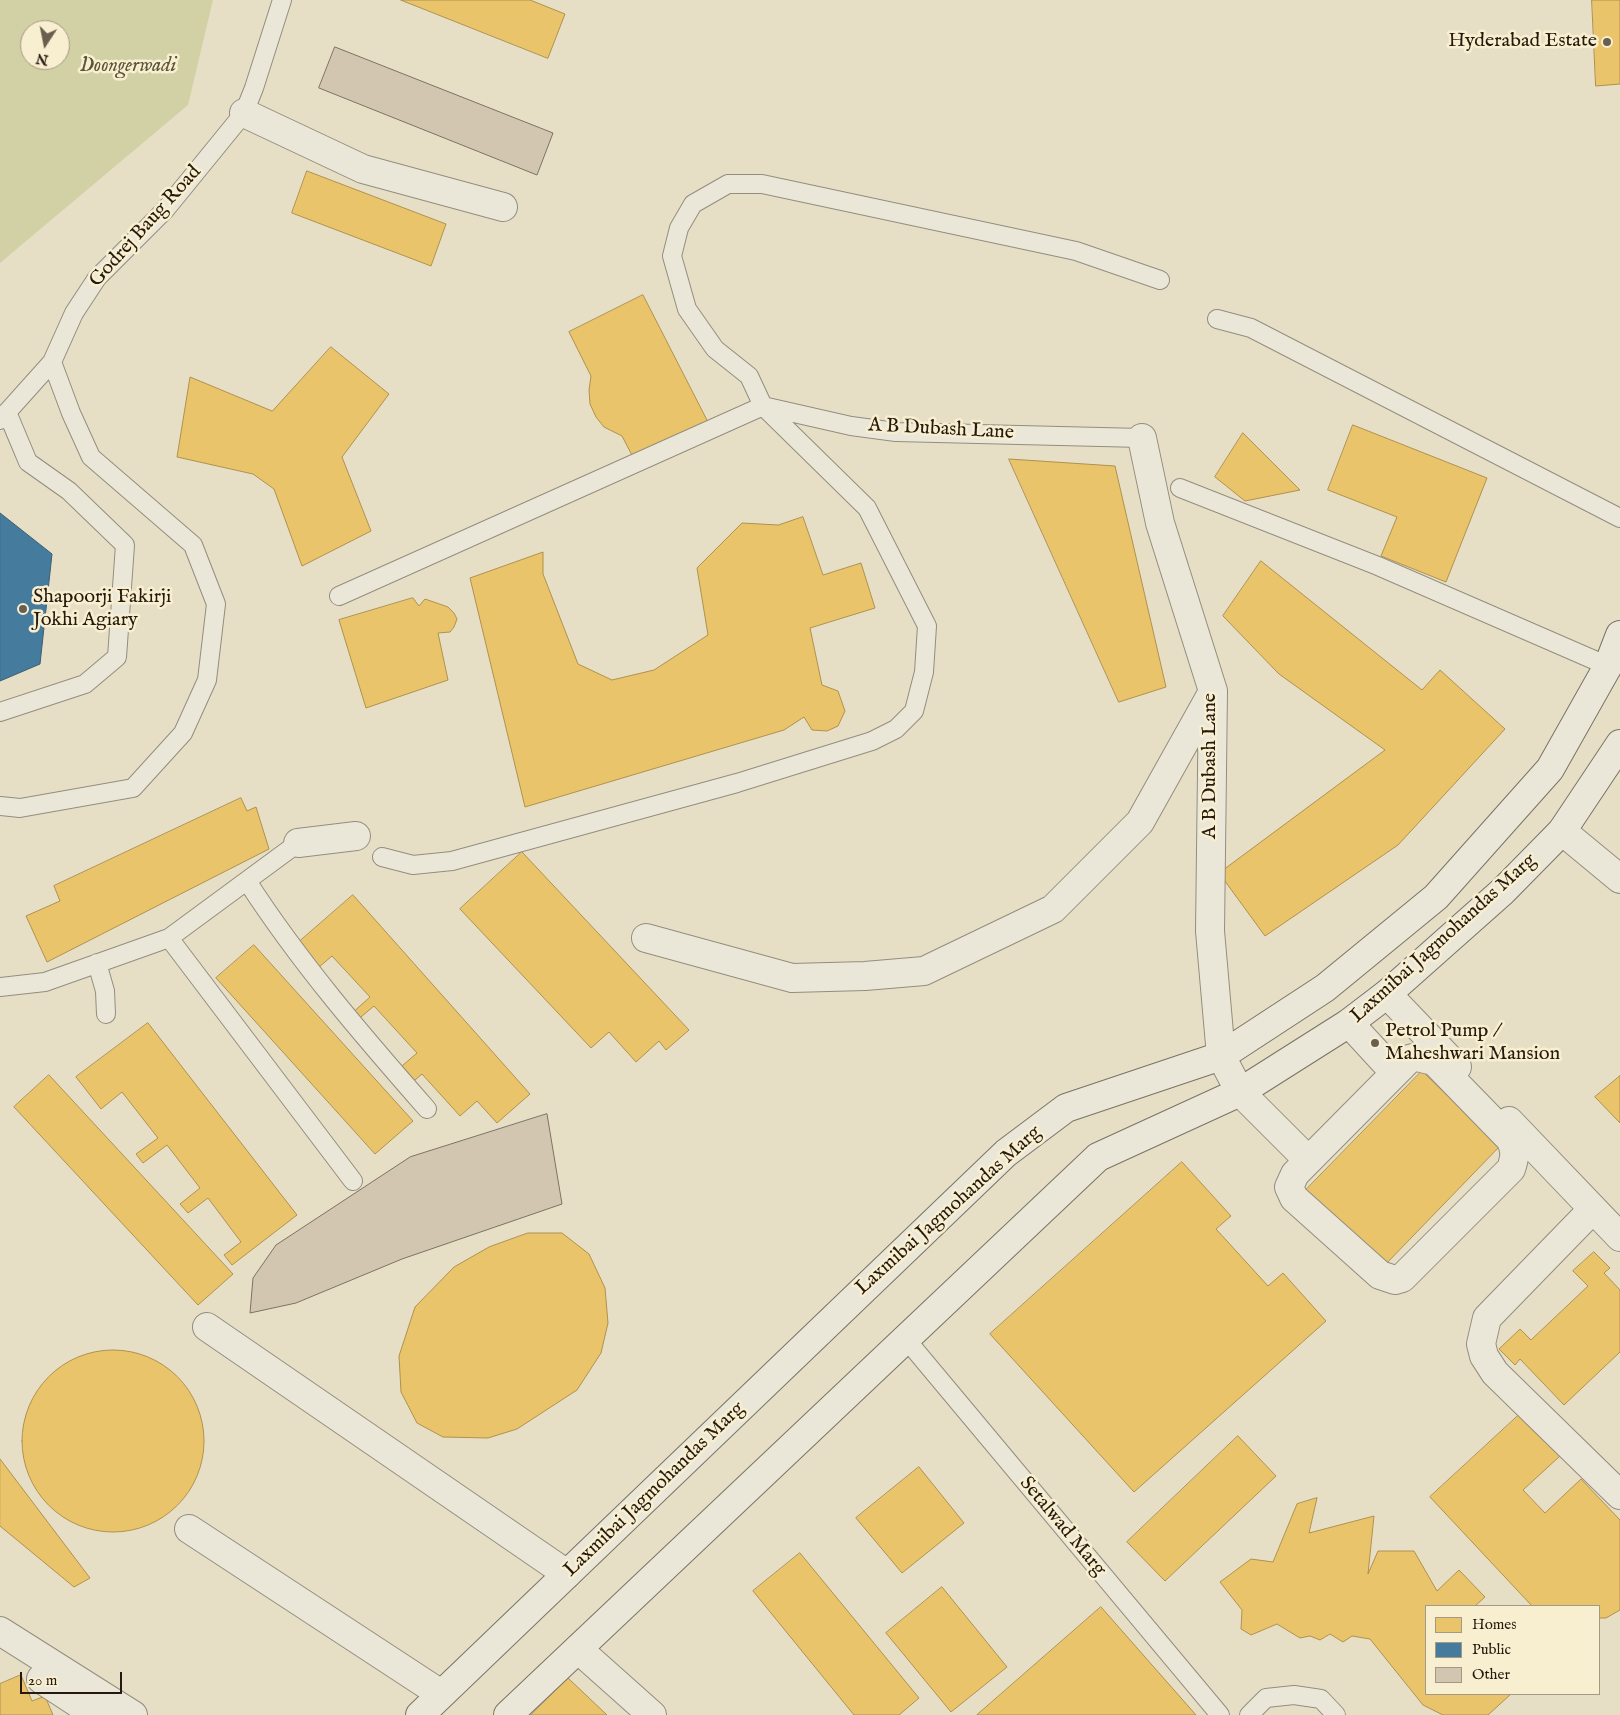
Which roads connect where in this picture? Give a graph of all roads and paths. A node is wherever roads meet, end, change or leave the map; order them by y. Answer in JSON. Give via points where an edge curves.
{"nodes":[{"id":1,"x":282,"y":0,"type":"edge"},
{"id":2,"x":244,"y":113,"type":"junction"},
{"id":3,"x":503,"y":207,"type":"dead end"},
{"id":4,"x":1160,"y":280,"type":"dead end"},
{"id":5,"x":1217,"y":319,"type":"dead end"},
{"id":6,"x":52,"y":362,"type":"junction"},
{"id":7,"x":763,"y":406,"type":"junction"},
{"id":8,"x":3,"y":416,"type":"edge"},
{"id":9,"x":1142,"y":438,"type":"joint"},
{"id":10,"x":1180,"y":488,"type":"dead end"},
{"id":11,"x":1620,"y":518,"type":"edge"},
{"id":12,"x":339,"y":596,"type":"dead end"},
{"id":13,"x":1620,"y":635,"type":"edge"},
{"id":14,"x":1608,"y":666,"type":"junction"},
{"id":15,"x":1213,"y":691,"type":"junction"},
{"id":16,"x":0,"y":712,"type":"edge"},
{"id":17,"x":1620,"y":744,"type":"edge"},
{"id":18,"x":0,"y":806,"type":"edge"},
{"id":19,"x":1562,"y":831,"type":"junction"},
{"id":20,"x":356,"y":836,"type":"dead end"},
{"id":21,"x":298,"y":843,"type":"joint"},
{"id":22,"x":382,"y":857,"type":"dead end"},
{"id":23,"x":1620,"y":878,"type":"edge"},
{"id":24,"x":247,"y":881,"type":"junction"},
{"id":25,"x":169,"y":938,"type":"junction"},
{"id":26,"x":646,"y":938,"type":"dead end"},
{"id":27,"x":97,"y":963,"type":"junction"},
{"id":28,"x":0,"y":987,"type":"edge"},
{"id":29,"x":1387,"y":994,"type":"junction"},
{"id":30,"x":106,"y":1014,"type":"dead end"},
{"id":31,"x":1349,"y":1023,"type":"junction"},
{"id":32,"x":1221,"y":1056,"type":"junction"},
{"id":33,"x":1395,"y":1073,"type":"junction"},
{"id":34,"x":1240,"y":1092,"type":"junction"},
{"id":35,"x":427,"y":1109,"type":"dead end"},
{"id":36,"x":1308,"y":1160,"type":"junction"},
{"id":37,"x":353,"y":1181,"type":"dead end"},
{"id":38,"x":1592,"y":1210,"type":"junction"},
{"id":39,"x":1620,"y":1237,"type":"edge"},
{"id":40,"x":207,"y":1327,"type":"dead end"},
{"id":41,"x":905,"y":1338,"type":"junction"},
{"id":42,"x":1620,"y":1495,"type":"edge"},
{"id":43,"x":189,"y":1529,"type":"dead end"},
{"id":44,"x":567,"y":1574,"type":"junction"},
{"id":45,"x":0,"y":1631,"type":"edge"},
{"id":46,"x":578,"y":1649,"type":"junction"},
{"id":47,"x":0,"y":1652,"type":"edge"},
{"id":48,"x":441,"y":1694,"type":"junction"},
{"id":49,"x":96,"y":1715,"type":"edge"},
{"id":50,"x":133,"y":1715,"type":"edge"},
{"id":51,"x":420,"y":1715,"type":"edge"},
{"id":52,"x":508,"y":1715,"type":"edge"},
{"id":53,"x":652,"y":1715,"type":"edge"},
{"id":54,"x":1220,"y":1715,"type":"edge"},
{"id":55,"x":1250,"y":1715,"type":"edge"},
{"id":56,"x":1336,"y":1715,"type":"edge"}],
"edges":[{"from":1,"to":2,"type":"lane","name":"Godrej Baug Road"},
{"from":2,"to":3,"type":"street","via":[[363,169]]},
{"from":2,"to":6,"type":"lane","name":"Godrej Baug Road","via":[[165,210],[97,278],[74,313]]},
{"from":4,"to":7,"type":"lane","via":[[1076,250],[762,184],[728,184],[693,204],[679,228],[672,256],[687,309],[715,349],[749,376]]},
{"from":5,"to":11,"type":"lane","via":[[1251,328]]},
{"from":6,"to":8,"type":"lane","name":"Godrej Baug Road"},
{"from":6,"to":18,"type":"lane","via":[[70,413],[91,457],[194,545],[216,604],[208,680],[183,733],[133,788],[20,808]]},
{"from":7,"to":9,"type":"lane","name":"A B Dubash Lane","via":[[851,426],[896,432]]},
{"from":7,"to":12,"type":"lane"},
{"from":7,"to":22,"type":"lane","via":[[867,508],[927,626],[924,672],[914,711],[896,728],[872,741],[737,783],[452,861],[413,865]]},
{"from":8,"to":16,"type":"lane","via":[[28,462],[69,491],[126,545],[118,657],[85,684]]},
{"from":9,"to":15,"type":"street","name":"A B Dubash Lane","via":[[1160,523]]},
{"from":10,"to":14,"type":"lane","via":[[1378,566]]},
{"from":13,"to":14,"type":"street","name":"Laxmibai Jagmohandas Marg"},
{"from":14,"to":32,"type":"street","name":"Laxmibai Jagmohandas Marg","via":[[1550,769],[1436,897],[1325,988]]},
{"from":15,"to":26,"type":"street","via":[[1140,822],[1053,909],[924,971],[792,978]]},
{"from":15,"to":32,"type":"street","name":"A B Dubash Lane","via":[[1210,931]]},
{"from":17,"to":19,"type":"street","name":"Laxmibai Jagmohandas Marg"},
{"from":19,"to":23,"type":"street"},
{"from":19,"to":29,"type":"street","name":"Laxmibai Jagmohandas Marg","via":[[1503,891]]},
{"from":20,"to":21,"type":"street"},
{"from":21,"to":24,"type":"lane"},
{"from":24,"to":25,"type":"lane"},
{"from":24,"to":35,"type":"lane","via":[[282,935]]},
{"from":25,"to":27,"type":"lane"},
{"from":25,"to":37,"type":"lane"},
{"from":27,"to":28,"type":"lane","via":[[45,982]]},
{"from":27,"to":30,"type":"lane"},
{"from":29,"to":31,"type":"street","name":"Laxmibai Jagmohandas Marg"},
{"from":29,"to":38,"type":"street"},
{"from":31,"to":33,"type":"street"},
{"from":31,"to":34,"type":"street","name":"Laxmibai Jagmohandas Marg"},
{"from":32,"to":34,"type":"street","name":"A B Dubash Lane"},
{"from":32,"to":44,"type":"street","name":"Laxmibai Jagmohandas Marg","via":[[1066,1108],[1006,1154]]},
{"from":33,"to":36,"type":"street"},
{"from":33,"to":36,"type":"street","via":[[1409,1059],[1417,1057],[1434,1061],[1510,1139],[1515,1149],[1511,1169],[1402,1278],[1395,1280],[1380,1275],[1289,1192],[1291,1180]]},
{"from":34,"to":36,"type":"street","name":"A B Dubash Lane"},
{"from":34,"to":41,"type":"street","name":"Laxmibai Jagmohandas Marg","via":[[1098,1158]]},
{"from":38,"to":39,"type":"street"},
{"from":38,"to":42,"type":"street","via":[[1487,1318],[1481,1344],[1484,1356],[1495,1373]]},
{"from":40,"to":44,"type":"street"},
{"from":41,"to":46,"type":"street","name":"Laxmibai Jagmohandas Marg","via":[[838,1406]]},
{"from":41,"to":54,"type":"lane","name":"Setalwad Marg"},
{"from":43,"to":48,"type":"street"},
{"from":44,"to":48,"type":"street","name":"Laxmibai Jagmohandas Marg"},
{"from":45,"to":50,"type":"street"},
{"from":46,"to":52,"type":"street","name":"Laxmibai Jagmohandas Marg"},
{"from":46,"to":53,"type":"street"},
{"from":47,"to":49,"type":"street"},
{"from":48,"to":51,"type":"street","name":"Laxmibai Jagmohandas Marg"},
{"from":55,"to":56,"type":"lane","via":[[1266,1698],[1294,1695],[1320,1699]]}]}
